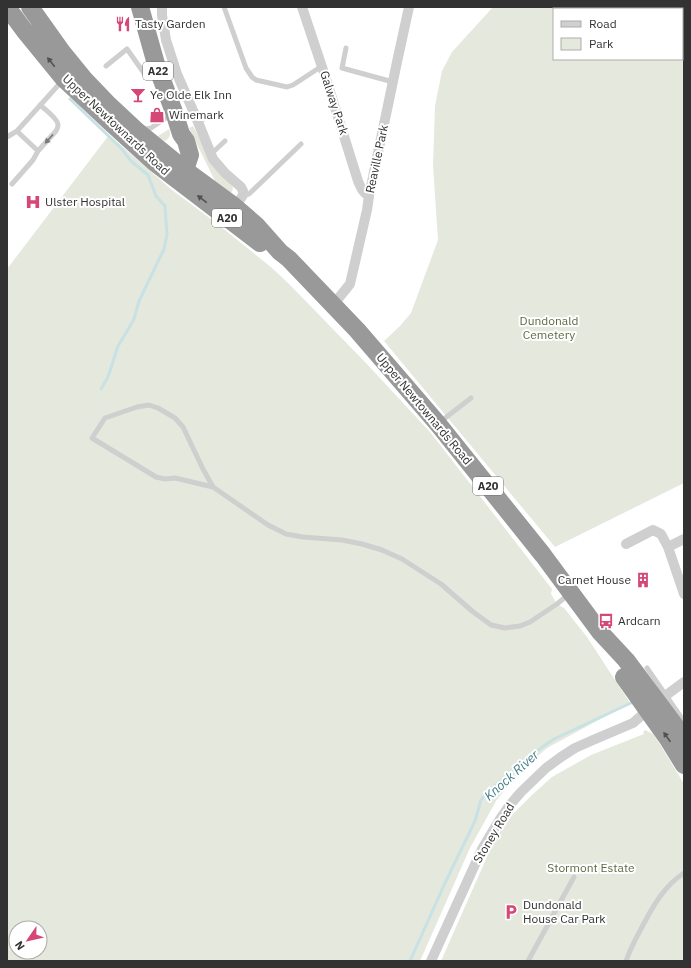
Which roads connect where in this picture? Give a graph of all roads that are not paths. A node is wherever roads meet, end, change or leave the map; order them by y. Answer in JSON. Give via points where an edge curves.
{"nodes":[{"id":1,"x":7,"y":7,"type":"edge"},
{"id":2,"x":30,"y":7,"type":"edge"},
{"id":3,"x":140,"y":7,"type":"edge"},
{"id":4,"x":162,"y":7,"type":"edge"},
{"id":5,"x":224,"y":7,"type":"edge"},
{"id":6,"x":302,"y":7,"type":"edge"},
{"id":7,"x":409,"y":7,"type":"edge"},
{"id":8,"x":346,"y":48,"type":"dead end"},
{"id":9,"x":106,"y":66,"type":"dead end"},
{"id":10,"x":322,"y":66,"type":"junction"},
{"id":11,"x":70,"y":73,"type":"junction"},
{"id":12,"x":159,"y":73,"type":"junction"},
{"id":13,"x":393,"y":82,"type":"junction"},
{"id":14,"x":40,"y":105,"type":"junction"},
{"id":15,"x":174,"y":112,"type":"junction"},
{"id":16,"x":209,"y":116,"type":"dead end"},
{"id":17,"x":198,"y":122,"type":"junction"},
{"id":18,"x":17,"y":131,"type":"junction"},
{"id":19,"x":137,"y":131,"type":"junction"},
{"id":20,"x":180,"y":133,"type":"junction"},
{"id":21,"x":7,"y":137,"type":"edge"},
{"id":22,"x":226,"y":141,"type":"dead end"},
{"id":23,"x":301,"y":144,"type":"dead end"},
{"id":24,"x":157,"y":147,"type":"junction"},
{"id":25,"x":38,"y":151,"type":"junction"},
{"id":26,"x":211,"y":154,"type":"junction"},
{"id":27,"x":181,"y":175,"type":"junction"},
{"id":28,"x":12,"y":184,"type":"dead end"},
{"id":29,"x":206,"y":186,"type":"junction"},
{"id":30,"x":369,"y":196,"type":"junction"},
{"id":31,"x":239,"y":200,"type":"junction"},
{"id":32,"x":280,"y":252,"type":"junction"},
{"id":33,"x":333,"y":305,"type":"junction"},
{"id":34,"x":471,"y":398,"type":"dead end"},
{"id":35,"x":438,"y":424,"type":"junction"},
{"id":36,"x":214,"y":487,"type":"junction"},
{"id":37,"x":684,"y":539,"type":"edge"},
{"id":38,"x":626,"y":544,"type":"dead end"},
{"id":39,"x":668,"y":547,"type":"junction"},
{"id":40,"x":571,"y":592,"type":"junction"},
{"id":41,"x":684,"y":594,"type":"edge"},
{"id":42,"x":647,"y":668,"type":"dead end"},
{"id":43,"x":684,"y":682,"type":"edge"},
{"id":44,"x":657,"y":702,"type":"junction"},
{"id":45,"x":683,"y":720,"type":"edge"},
{"id":46,"x":684,"y":740,"type":"edge"},
{"id":47,"x":684,"y":765,"type":"edge"},
{"id":48,"x":684,"y":873,"type":"edge"},
{"id":49,"x":574,"y":877,"type":"dead end"},
{"id":50,"x":431,"y":961,"type":"edge"},
{"id":51,"x":528,"y":961,"type":"edge"},
{"id":52,"x":626,"y":961,"type":"edge"}],
"edges":[{"from":11,"to":1,"type":"highway","name":"Upper Newtownards Road","number":"A20","one_way":true,"via":[[24,30]]},
{"from":2,"to":11,"type":"highway","name":"Upper Newtownards Road","number":"A20"},
{"from":3,"to":12,"type":"highway","number":"A22"},
{"from":4,"to":17,"type":"street","via":[[166,40],[177,74]]},
{"from":5,"to":10,"type":"lane","via":[[246,68],[256,80],[287,87]]},
{"from":6,"to":10,"type":"street","name":"Galway Park"},
{"from":7,"to":13,"type":"street","name":"Reaville Park"},
{"from":8,"to":13,"type":"lane","via":[[342,68]]},
{"from":9,"to":12,"type":"lane","via":[[127,49],[146,76]]},
{"from":10,"to":30,"type":"street","name":"Galway Park","via":[[358,181],[361,189]]},
{"from":11,"to":14,"type":"lane"},
{"from":11,"to":19,"type":"highway","name":"Upper Newtownards Road","number":"A20","via":[[108,103]]},
{"from":11,"to":27,"type":"highway","name":"Upper Newtownards Road","number":"A20","via":[[146,155]]},
{"from":12,"to":15,"type":"highway","number":"A22"},
{"from":13,"to":30,"type":"street","name":"Reaville Park"},
{"from":14,"to":18,"type":"lane"},
{"from":14,"to":25,"type":"lane","one_way":true,"via":[[57,121],[58,128]]},
{"from":15,"to":19,"type":"lane","via":[[151,128]]},
{"from":15,"to":20,"type":"highway","number":"A22"},
{"from":16,"to":17,"type":"lane"},
{"from":17,"to":26,"type":"street"},
{"from":18,"to":21,"type":"lane"},
{"from":18,"to":25,"type":"lane"},
{"from":19,"to":24,"type":"highway","name":"Upper Newtownards Road","number":"A20"},
{"from":20,"to":24,"type":"highway","via":[[172,146]]},
{"from":20,"to":27,"type":"highway","number":"A22","via":[[186,141],[190,155]]},
{"from":20,"to":29,"type":"highway","number":"A22","via":[[188,137]]},
{"from":22,"to":26,"type":"lane"},
{"from":23,"to":31,"type":"lane","via":[[249,194]]},
{"from":24,"to":27,"type":"highway","name":"Upper Newtownards Road","number":"A20","via":[[172,158]]},
{"from":25,"to":28,"type":"lane"},
{"from":26,"to":31,"type":"street","via":[[225,173],[241,187],[243,191]]},
{"from":27,"to":29,"type":"highway","name":"Upper Newtownards Road","number":"A20"},
{"from":32,"to":27,"type":"highway","name":"Upper Newtownards Road","number":"A20","one_way":true,"via":[[265,246]]},
{"from":29,"to":31,"type":"highway","name":"Upper Newtownards Road","number":"A20"},
{"from":30,"to":33,"type":"street","name":"Reaville Park","via":[[350,284]]},
{"from":31,"to":32,"type":"highway","name":"Upper Newtownards Road","number":"A20","via":[[256,225]]},
{"from":32,"to":33,"type":"highway","name":"Upper Newtownards Road","number":"A20"},
{"from":33,"to":35,"type":"highway","name":"Upper Newtownards Road","number":"A20"},
{"from":34,"to":35,"type":"lane"},
{"from":35,"to":40,"type":"highway","name":"Upper Newtownards Road","number":"A20"},
{"from":36,"to":36,"type":"lane","via":[[175,478],[156,477],[92,438],[105,418],[137,407],[149,405],[158,408],[175,418],[183,427]]},
{"from":36,"to":40,"type":"lane","via":[[268,525],[286,534],[362,544],[402,558],[440,584],[491,625],[505,628],[530,622]]},
{"from":37,"to":39,"type":"street"},
{"from":38,"to":39,"type":"street","via":[[653,530],[661,534]]},
{"from":39,"to":41,"type":"street"},
{"from":40,"to":44,"type":"highway","name":"Upper Newtownards Road","number":"A20"},
{"from":42,"to":44,"type":"lane"},
{"from":43,"to":44,"type":"street","name":"Stoney Road"},
{"from":44,"to":45,"type":"lane"},
{"from":44,"to":46,"type":"highway","name":"Upper Newtownards Road","number":"A20"},
{"from":47,"to":44,"type":"highway","name":"Upper Newtownards Road","number":"A20","one_way":true,"via":[[668,739]]},
{"from":44,"to":50,"type":"street","name":"Stoney Road","via":[[633,723],[587,742],[561,757],[521,792],[500,819],[482,849]]},
{"from":48,"to":52,"type":"lane","via":[[675,878],[658,898]]},
{"from":49,"to":51,"type":"lane"}]}
